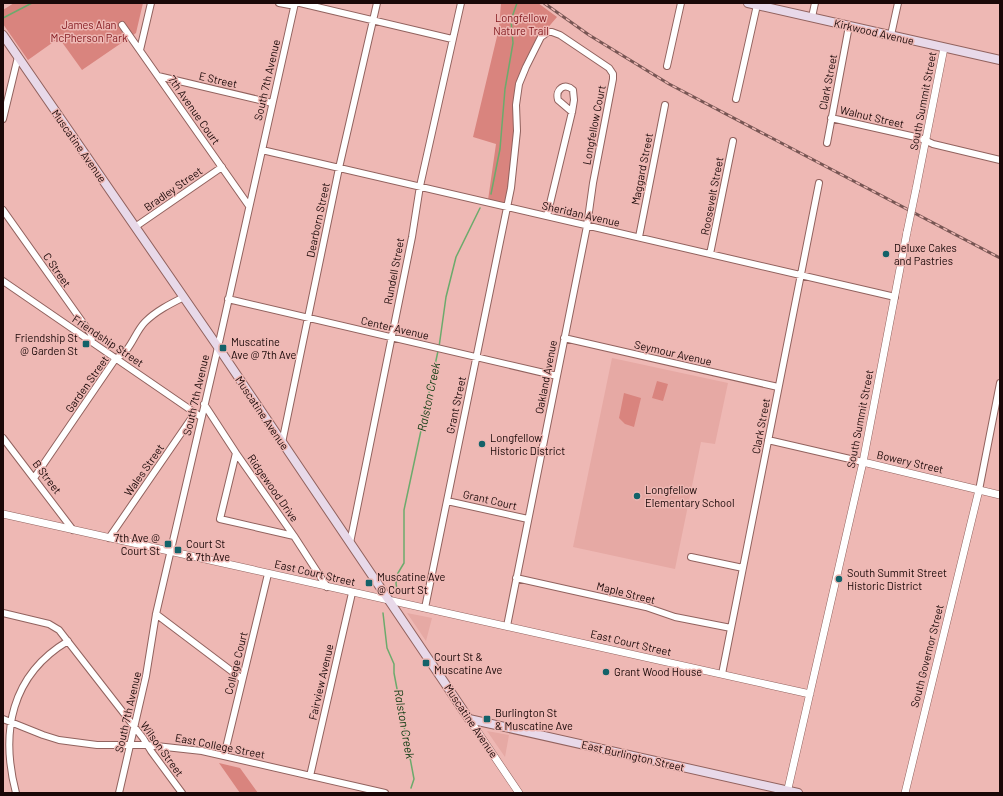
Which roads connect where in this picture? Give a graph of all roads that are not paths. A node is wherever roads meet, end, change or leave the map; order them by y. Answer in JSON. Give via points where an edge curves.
{"nodes":[{"id":1,"x":151,"y":3,"type":"edge"},
{"id":2,"x":279,"y":3,"type":"edge"},
{"id":3,"x":296,"y":3,"type":"edge"},
{"id":4,"x":377,"y":3,"type":"edge"},
{"id":5,"x":461,"y":3,"type":"edge"},
{"id":6,"x":681,"y":3,"type":"edge"},
{"id":7,"x":748,"y":3,"type":"edge"},
{"id":8,"x":815,"y":3,"type":"edge"},
{"id":9,"x":898,"y":3,"type":"edge"},
{"id":10,"x":758,"y":5,"type":"junction"},
{"id":11,"x":812,"y":17,"type":"junction"},
{"id":12,"x":373,"y":21,"type":"junction"},
{"id":13,"x":122,"y":25,"type":"dead end"},
{"id":14,"x":849,"y":26,"type":"junction"},
{"id":15,"x":3,"y":35,"type":"edge"},
{"id":16,"x":891,"y":35,"type":"junction"},
{"id":17,"x":452,"y":39,"type":"junction"},
{"id":18,"x":944,"y":48,"type":"junction"},
{"id":19,"x":140,"y":50,"type":"junction"},
{"id":20,"x":18,"y":57,"type":"junction"},
{"id":21,"x":1000,"y":60,"type":"edge"},
{"id":22,"x":667,"y":66,"type":"dead end"},
{"id":23,"x":158,"y":76,"type":"junction"},
{"id":24,"x":736,"y":99,"type":"dead end"},
{"id":25,"x":272,"y":103,"type":"junction"},
{"id":26,"x":666,"y":104,"type":"dead end"},
{"id":27,"x":572,"y":112,"type":"dead end"},
{"id":28,"x":831,"y":118,"type":"junction"},
{"id":29,"x":3,"y":119,"type":"edge"},
{"id":30,"x":733,"y":141,"type":"dead end"},
{"id":31,"x":926,"y":141,"type":"junction"},
{"id":32,"x":827,"y":142,"type":"dead end"},
{"id":33,"x":262,"y":150,"type":"junction"},
{"id":34,"x":1000,"y":160,"type":"edge"},
{"id":35,"x":222,"y":167,"type":"junction"},
{"id":36,"x":339,"y":168,"type":"junction"},
{"id":37,"x":819,"y":182,"type":"dead end"},
{"id":38,"x":420,"y":186,"type":"junction"},
{"id":39,"x":249,"y":206,"type":"junction"},
{"id":40,"x":507,"y":207,"type":"junction"},
{"id":41,"x":3,"y":210,"type":"edge"},
{"id":42,"x":546,"y":216,"type":"junction"},
{"id":43,"x":587,"y":226,"type":"junction"},
{"id":44,"x":135,"y":227,"type":"junction"},
{"id":45,"x":639,"y":237,"type":"junction"},
{"id":46,"x":710,"y":254,"type":"junction"},
{"id":47,"x":800,"y":276,"type":"junction"},
{"id":48,"x":3,"y":281,"type":"edge"},
{"id":49,"x":184,"y":297,"type":"junction"},
{"id":50,"x":895,"y":297,"type":"junction"},
{"id":51,"x":228,"y":299,"type":"junction"},
{"id":52,"x":308,"y":318,"type":"junction"},
{"id":53,"x":391,"y":338,"type":"junction"},
{"id":54,"x":564,"y":338,"type":"junction"},
{"id":55,"x":92,"y":342,"type":"junction"},
{"id":56,"x":218,"y":346,"type":"junction"},
{"id":57,"x":476,"y":357,"type":"junction"},
{"id":58,"x":116,"y":358,"type":"junction"},
{"id":59,"x":557,"y":376,"type":"junction"},
{"id":60,"x":1000,"y":383,"type":"edge"},
{"id":61,"x":778,"y":387,"type":"junction"},
{"id":62,"x":204,"y":404,"type":"junction"},
{"id":63,"x":198,"y":415,"type":"junction"},
{"id":64,"x":3,"y":438,"type":"edge"},
{"id":65,"x":768,"y":440,"type":"junction"},
{"id":66,"x":282,"y":443,"type":"junction"},
{"id":67,"x":236,"y":453,"type":"junction"},
{"id":68,"x":863,"y":462,"type":"junction"},
{"id":69,"x":34,"y":478,"type":"junction"},
{"id":70,"x":979,"y":490,"type":"junction"},
{"id":71,"x":1000,"y":495,"type":"edge"},
{"id":72,"x":447,"y":501,"type":"junction"},
{"id":73,"x":3,"y":514,"type":"edge"},
{"id":74,"x":528,"y":519,"type":"junction"},
{"id":75,"x":73,"y":530,"type":"junction"},
{"id":76,"x":294,"y":536,"type":"junction"},
{"id":77,"x":109,"y":538,"type":"junction"},
{"id":78,"x":350,"y":543,"type":"junction"},
{"id":79,"x":170,"y":552,"type":"junction"},
{"id":80,"x":691,"y":557,"type":"dead end"},
{"id":81,"x":743,"y":568,"type":"junction"},
{"id":82,"x":268,"y":574,"type":"junction"},
{"id":83,"x":516,"y":578,"type":"junction"},
{"id":84,"x":327,"y":587,"type":"junction"},
{"id":85,"x":352,"y":593,"type":"junction"},
{"id":86,"x":388,"y":600,"type":"junction"},
{"id":87,"x":425,"y":608,"type":"junction"},
{"id":88,"x":3,"y":613,"type":"edge"},
{"id":89,"x":156,"y":614,"type":"junction"},
{"id":90,"x":507,"y":626,"type":"junction"},
{"id":91,"x":731,"y":628,"type":"junction"},
{"id":92,"x":68,"y":641,"type":"junction"},
{"id":93,"x":722,"y":674,"type":"junction"},
{"id":94,"x":242,"y":679,"type":"junction"},
{"id":95,"x":810,"y":694,"type":"junction"},
{"id":96,"x":469,"y":718,"type":"junction"},
{"id":97,"x":6,"y":720,"type":"edge"},
{"id":98,"x":134,"y":728,"type":"junction"},
{"id":99,"x":130,"y":745,"type":"junction"},
{"id":100,"x":147,"y":745,"type":"junction"},
{"id":101,"x":224,"y":756,"type":"junction"},
{"id":102,"x":310,"y":776,"type":"junction"},
{"id":103,"x":787,"y":792,"type":"edge"},
{"id":104,"x":16,"y":793,"type":"edge"},
{"id":105,"x":119,"y":793,"type":"edge"},
{"id":106,"x":182,"y":793,"type":"edge"},
{"id":107,"x":385,"y":793,"type":"edge"},
{"id":108,"x":519,"y":793,"type":"edge"},
{"id":109,"x":798,"y":793,"type":"edge"},
{"id":110,"x":905,"y":793,"type":"edge"}],
"edges":[{"from":1,"to":19,"type":"street"},
{"from":2,"to":3,"type":"street"},
{"from":3,"to":12,"type":"street"},
{"from":3,"to":25,"type":"street","name":"South 7th Avenue"},
{"from":4,"to":12,"type":"street","name":"Dearborn Street"},
{"from":5,"to":17,"type":"street","name":"Rundell Street"},
{"from":6,"to":22,"type":"street"},
{"from":7,"to":10,"type":"main road","name":"Kirkwood Avenue"},
{"from":8,"to":11,"type":"street"},
{"from":9,"to":16,"type":"street"},
{"from":10,"to":11,"type":"main road","name":"Kirkwood Avenue"},
{"from":10,"to":24,"type":"street"},
{"from":11,"to":14,"type":"main road","name":"Kirkwood Avenue"},
{"from":12,"to":17,"type":"street"},
{"from":12,"to":36,"type":"street","name":"Dearborn Street"},
{"from":13,"to":19,"type":"street","name":"7th Avenue Court"},
{"from":14,"to":16,"type":"main road","name":"Kirkwood Avenue"},
{"from":14,"to":28,"type":"street","name":"Clark Street"},
{"from":15,"to":20,"type":"main road","name":"Muscatine Avenue"},
{"from":16,"to":18,"type":"main road","name":"Kirkwood Avenue"},
{"from":17,"to":38,"type":"street","name":"Rundell Street"},
{"from":18,"to":21,"type":"main road","name":"Kirkwood Avenue"},
{"from":18,"to":31,"type":"street","name":"South Summit Street"},
{"from":19,"to":23,"type":"street","name":"7th Avenue Court"},
{"from":20,"to":29,"type":"street"},
{"from":20,"to":44,"type":"main road","name":"Muscatine Avenue"},
{"from":23,"to":25,"type":"street","name":"E Street"},
{"from":23,"to":35,"type":"street","name":"7th Avenue Court"},
{"from":25,"to":33,"type":"street","name":"South 7th Avenue"},
{"from":26,"to":45,"type":"street","name":"Maggard Street"},
{"from":27,"to":42,"type":"street"},
{"from":28,"to":31,"type":"street","name":"Walnut Street"},
{"from":28,"to":32,"type":"street","name":"Clark Street"},
{"from":30,"to":46,"type":"street","name":"Roosevelt Street"},
{"from":31,"to":34,"type":"street","name":"Walnut Street"},
{"from":31,"to":50,"type":"street","name":"South Summit Street","bridge":true},
{"from":33,"to":36,"type":"street","name":"Sheridan Avenue"},
{"from":33,"to":39,"type":"street","name":"South 7th Avenue"},
{"from":35,"to":39,"type":"street","name":"7th Avenue Court"},
{"from":35,"to":44,"type":"street","name":"Bradley Street"},
{"from":36,"to":38,"type":"street","name":"Sheridan Avenue"},
{"from":36,"to":52,"type":"street","name":"Dearborn Street"},
{"from":37,"to":47,"type":"street","name":"Clark Street"},
{"from":38,"to":40,"type":"street","name":"Sheridan Avenue"},
{"from":38,"to":53,"type":"street","name":"Rundell Street"},
{"from":39,"to":51,"type":"street","name":"South 7th Avenue"},
{"from":40,"to":42,"type":"street","name":"Sheridan Avenue"},
{"from":40,"to":43,"type":"street","name":"Longfellow Court","via":[[517,132],[516,105],[519,84],[541,38],[548,32],[557,33],[613,74]]},
{"from":40,"to":57,"type":"street","name":"Grant Street"},
{"from":41,"to":55,"type":"street","name":"C Street","via":[[91,334]]},
{"from":42,"to":43,"type":"street","name":"Sheridan Avenue"},
{"from":43,"to":45,"type":"street","name":"Sheridan Avenue"},
{"from":43,"to":54,"type":"street","name":"Oakland Avenue"},
{"from":44,"to":49,"type":"main road","name":"Muscatine Avenue"},
{"from":45,"to":46,"type":"street","name":"Sheridan Avenue"},
{"from":46,"to":47,"type":"street","name":"Sheridan Avenue"},
{"from":47,"to":50,"type":"street","name":"Sheridan Avenue"},
{"from":47,"to":61,"type":"street","name":"Clark Street"},
{"from":48,"to":55,"type":"street","name":"Friendship Street"},
{"from":49,"to":56,"type":"main road","name":"Muscatine Avenue"},
{"from":49,"to":58,"type":"street","name":"Garden Street","via":[[158,311],[144,323],[122,355]]},
{"from":50,"to":68,"type":"street","name":"South Summit Street"},
{"from":51,"to":52,"type":"street","name":"Center Avenue"},
{"from":51,"to":56,"type":"street","name":"South 7th Avenue"},
{"from":52,"to":53,"type":"street","name":"Center Avenue"},
{"from":52,"to":66,"type":"street","name":"Dearborn Street"},
{"from":53,"to":57,"type":"street","name":"Center Avenue"},
{"from":53,"to":78,"type":"street","name":"Rundell Street"},
{"from":54,"to":59,"type":"street","name":"Oakland Avenue"},
{"from":54,"to":61,"type":"street","name":"Seymour Avenue"},
{"from":55,"to":58,"type":"street","name":"Friendship Street"},
{"from":56,"to":62,"type":"street","name":"South 7th Avenue"},
{"from":56,"to":66,"type":"main road","name":"Muscatine Avenue"},
{"from":57,"to":59,"type":"street","name":"Center Avenue"},
{"from":57,"to":72,"type":"street","name":"Grant Street"},
{"from":58,"to":63,"type":"street","name":"Friendship Street"},
{"from":58,"to":69,"type":"street","name":"Garden Street"},
{"from":59,"to":74,"type":"street","name":"Oakland Avenue"},
{"from":60,"to":70,"type":"street","name":"South Governor Street"},
{"from":61,"to":65,"type":"street","name":"Clark Street"},
{"from":62,"to":63,"type":"street","name":"South 7th Avenue"},
{"from":62,"to":67,"type":"street","name":"Ridgewood Drive"},
{"from":63,"to":77,"type":"street","name":"Wales Street"},
{"from":63,"to":79,"type":"street","name":"South 7th Avenue"},
{"from":64,"to":69,"type":"street","name":"B Street"},
{"from":65,"to":68,"type":"street","name":"Bowery Street"},
{"from":65,"to":81,"type":"street","name":"Clark Street"},
{"from":66,"to":78,"type":"main road","name":"Muscatine Avenue"},
{"from":67,"to":76,"type":"street","name":"Ridgewood Drive"},
{"from":67,"to":76,"type":"street","name":"Ridgewood Drive","via":[[220,519]]},
{"from":68,"to":70,"type":"street","name":"Bowery Street"},
{"from":68,"to":95,"type":"street","name":"South Summit Street"},
{"from":69,"to":75,"type":"street","name":"B Street"},
{"from":70,"to":71,"type":"street","name":"Bowery Street"},
{"from":70,"to":110,"type":"street","name":"South Governor Street"},
{"from":72,"to":74,"type":"street","name":"Grant Court"},
{"from":72,"to":87,"type":"street","name":"Grant Street"},
{"from":73,"to":75,"type":"street","name":"East Court Street"},
{"from":74,"to":83,"type":"street","name":"Oakland Avenue"},
{"from":75,"to":77,"type":"street","name":"East Court Street"},
{"from":76,"to":84,"type":"street","name":"Ridgewood Drive"},
{"from":77,"to":79,"type":"street","name":"East Court Street"},
{"from":78,"to":86,"type":"main road","name":"Muscatine Avenue"},
{"from":79,"to":82,"type":"street","name":"East Court Street"},
{"from":79,"to":89,"type":"street","name":"South 7th Avenue"},
{"from":80,"to":81,"type":"street"},
{"from":81,"to":91,"type":"street","name":"Clark Street"},
{"from":82,"to":84,"type":"street","name":"East Court Street"},
{"from":82,"to":94,"type":"street","name":"College Court"},
{"from":83,"to":90,"type":"street","name":"Oakland Avenue"},
{"from":83,"to":91,"type":"street","name":"Maple Street"},
{"from":84,"to":85,"type":"street","name":"East Court Street"},
{"from":85,"to":86,"type":"street","name":"East Court Street"},
{"from":85,"to":102,"type":"street","name":"Fairview Avenue"},
{"from":86,"to":87,"type":"street","name":"East Court Street"},
{"from":86,"to":96,"type":"main road","name":"Muscatine Avenue"},
{"from":87,"to":90,"type":"street","name":"East Court Street"},
{"from":88,"to":92,"type":"street","name":"Wilson Street","via":[[49,624],[59,630]]},
{"from":89,"to":94,"type":"street"},
{"from":89,"to":98,"type":"street","name":"South 7th Avenue","via":[[149,664]]},
{"from":90,"to":93,"type":"street","name":"East Court Street"},
{"from":91,"to":93,"type":"street","name":"Clark Street"},
{"from":92,"to":97,"type":"street","via":[[50,653],[33,670],[19,691]]},
{"from":92,"to":98,"type":"street","name":"Wilson Street"},
{"from":93,"to":95,"type":"street","name":"East Court Street"},
{"from":94,"to":101,"type":"street","name":"College Court"},
{"from":95,"to":103,"type":"street","name":"South Summit Street"},
{"from":96,"to":103,"type":"main road","name":"East Burlington Street"},
{"from":96,"to":108,"type":"street","name":"Muscatine Avenue"},
{"from":97,"to":99,"type":"street","name":"East College Street","via":[[43,735],[72,742]]},
{"from":97,"to":104,"type":"street","via":[[7,754]]},
{"from":98,"to":99,"type":"street","name":"South 7th Avenue"},
{"from":98,"to":100,"type":"street","name":"Wilson Street"},
{"from":99,"to":100,"type":"street","name":"East College Street"},
{"from":99,"to":105,"type":"street","name":"South 7th Avenue"},
{"from":100,"to":101,"type":"street","name":"East College Street","via":[[189,748]]},
{"from":100,"to":106,"type":"street","name":"Wilson Street"},
{"from":101,"to":102,"type":"street","name":"East College Street"},
{"from":102,"to":107,"type":"street","name":"East College Street"},
{"from":103,"to":109,"type":"main road","name":"East Burlington Street"}]}
